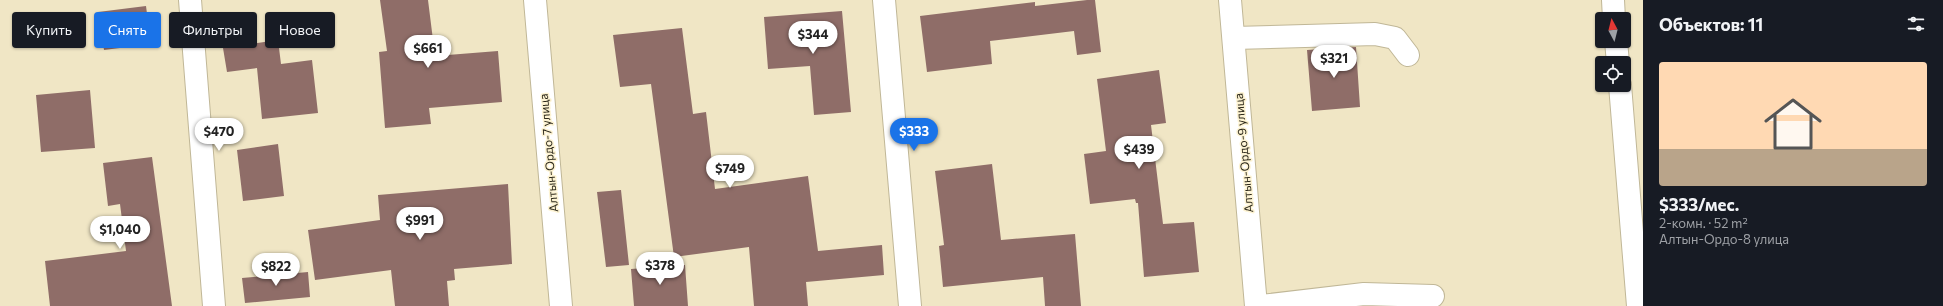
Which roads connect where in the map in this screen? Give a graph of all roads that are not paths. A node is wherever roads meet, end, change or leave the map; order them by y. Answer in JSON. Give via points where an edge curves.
{"nodes":[{"id":1,"x":190,"y":0,"type":"edge"},
{"id":2,"x":535,"y":0,"type":"edge"},
{"id":3,"x":884,"y":0,"type":"edge"},
{"id":4,"x":1230,"y":0,"type":"edge"},
{"id":5,"x":1613,"y":0,"type":"edge"},
{"id":6,"x":1614,"y":12,"type":"edge"},
{"id":7,"x":1234,"y":38,"type":"junction"},
{"id":8,"x":1408,"y":55,"type":"dead end"},
{"id":9,"x":1621,"y":92,"type":"edge"},
{"id":10,"x":1433,"y":296,"type":"dead end"},
{"id":11,"x":214,"y":306,"type":"edge"},
{"id":12,"x":561,"y":306,"type":"edge"},
{"id":13,"x":910,"y":306,"type":"edge"},
{"id":14,"x":1256,"y":306,"type":"edge"},
{"id":15,"x":1261,"y":306,"type":"edge"},
{"id":16,"x":1638,"y":306,"type":"edge"}],
"edges":[{"from":1,"to":11,"type":"street"},
{"from":2,"to":12,"type":"street","name":"Алтын-Ордо-7 улица"},
{"from":3,"to":13,"type":"street"},
{"from":4,"to":7,"type":"street","name":"Алтын-Ордо-9 улица"},
{"from":5,"to":6,"type":"street"},
{"from":7,"to":8,"type":"street","via":[[1375,34],[1396,38]]},
{"from":7,"to":14,"type":"street","name":"Алтын-Ордо-9 улица"},
{"from":9,"to":16,"type":"street"},
{"from":10,"to":15,"type":"street","via":[[1364,294]]}]}
